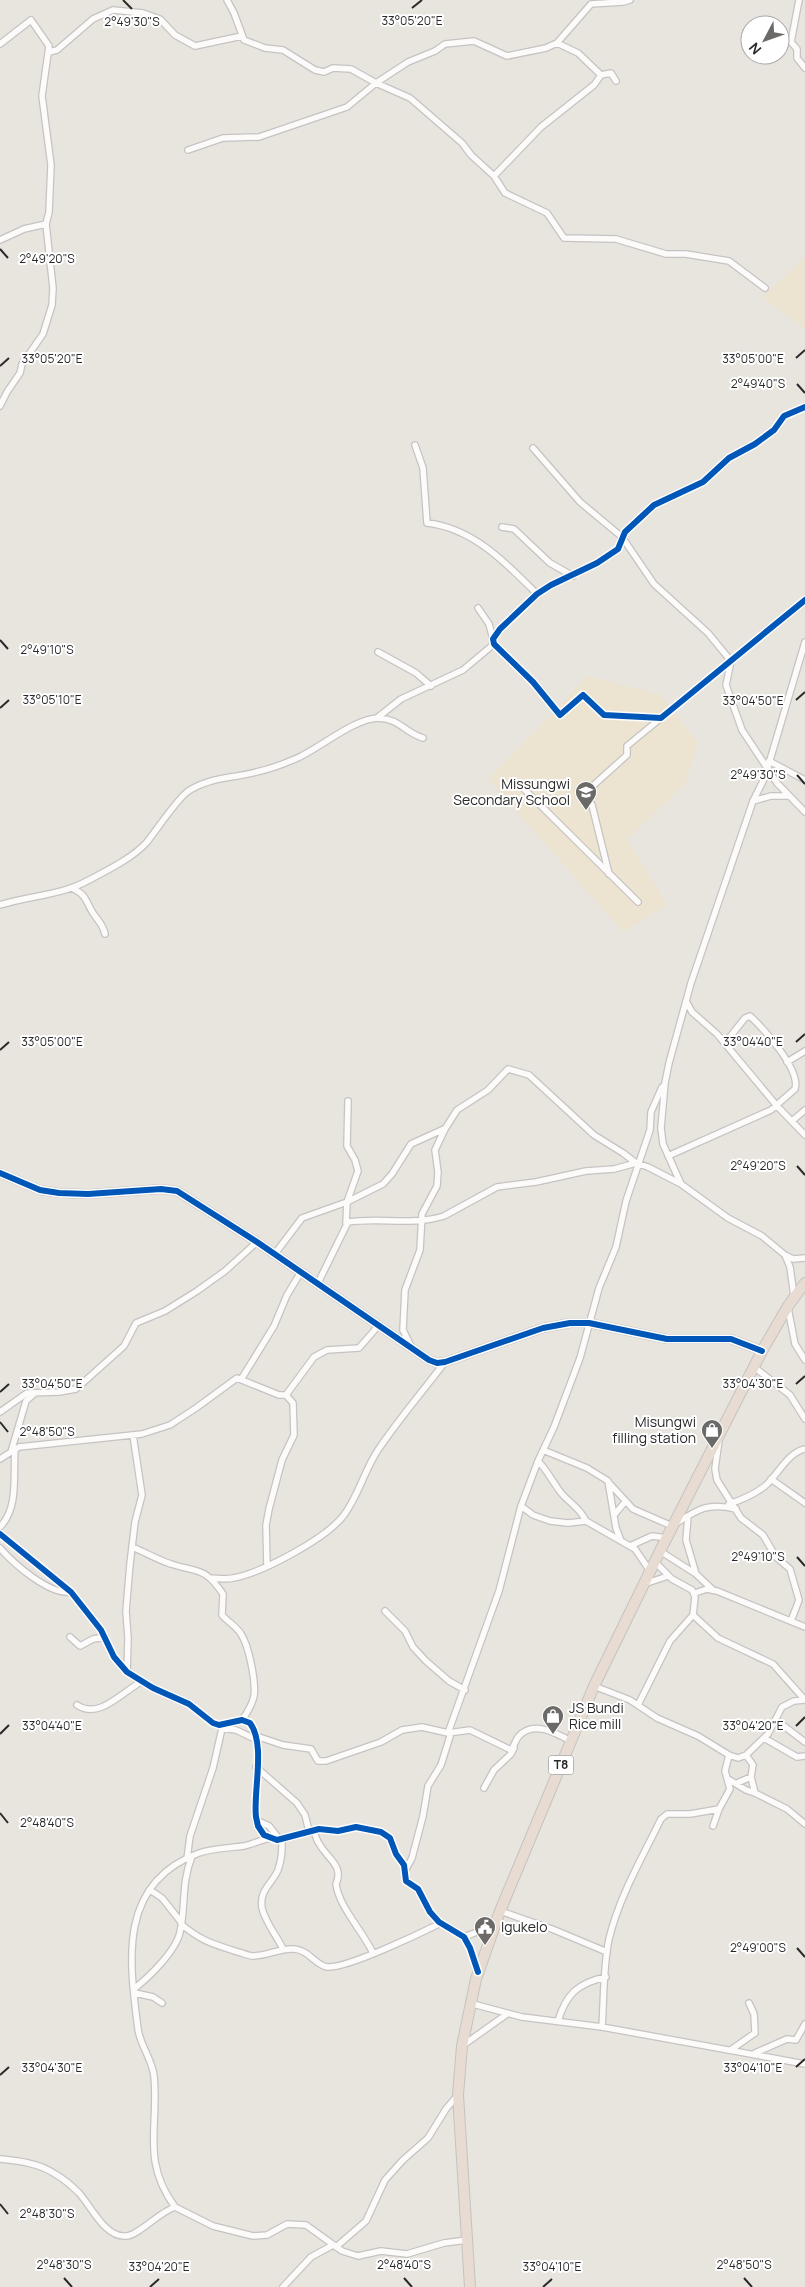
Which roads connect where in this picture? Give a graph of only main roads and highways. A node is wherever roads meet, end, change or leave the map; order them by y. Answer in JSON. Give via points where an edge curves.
{"nodes":[{"id":1,"x":805,"y":1283,"type":"edge"},
{"id":2,"x":470,"y":2287,"type":"edge"}],
"edges":[{"from":1,"to":2,"type":"highway","number":"T8","via":[[762,1350],[594,1686],[500,1911],[478,1972],[462,2046],[458,2095]]}]}
